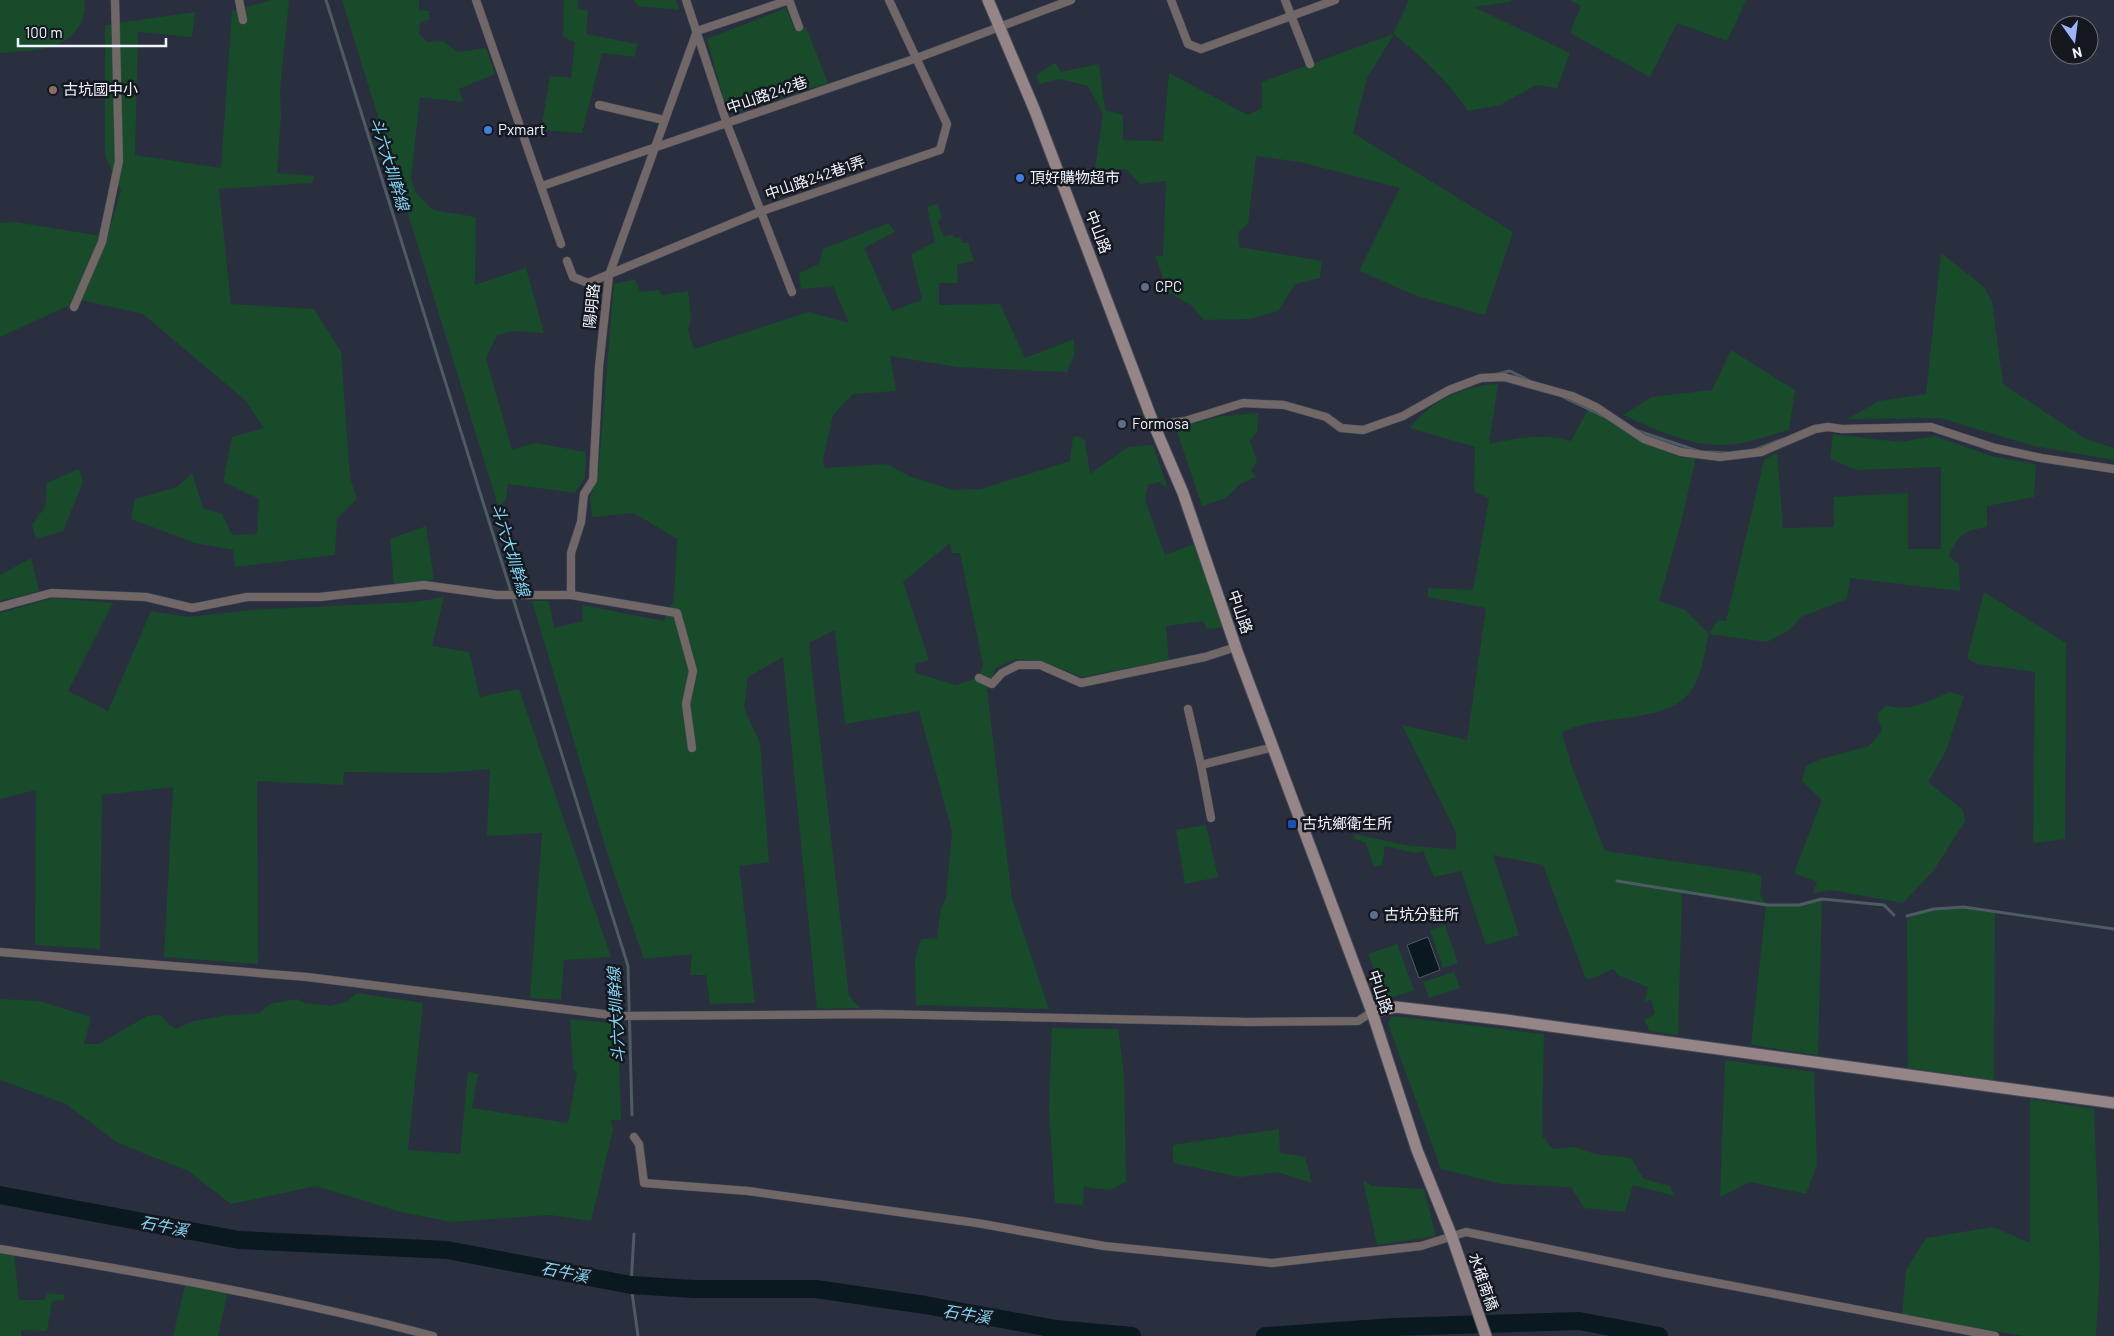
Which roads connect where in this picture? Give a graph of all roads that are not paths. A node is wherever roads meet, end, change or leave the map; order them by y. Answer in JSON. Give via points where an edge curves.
{"nodes":[{"id":1,"x":115,"y":0,"type":"edge"},
{"id":2,"x":239,"y":0,"type":"edge"},
{"id":3,"x":476,"y":0,"type":"edge"},
{"id":4,"x":686,"y":0,"type":"edge"},
{"id":5,"x":789,"y":0,"type":"edge"},
{"id":6,"x":889,"y":0,"type":"edge"},
{"id":7,"x":988,"y":0,"type":"edge"},
{"id":8,"x":1071,"y":0,"type":"edge"},
{"id":9,"x":1171,"y":0,"type":"edge"},
{"id":10,"x":1285,"y":0,"type":"edge"},
{"id":11,"x":1335,"y":0,"type":"edge"},
{"id":12,"x":1060,"y":2,"type":"edge"},
{"id":13,"x":1291,"y":18,"type":"junction"},
{"id":14,"x":243,"y":20,"type":"dead end"},
{"id":15,"x":799,"y":27,"type":"dead end"},
{"id":16,"x":1000,"y":28,"type":"junction"},
{"id":17,"x":697,"y":31,"type":"junction"},
{"id":18,"x":917,"y":58,"type":"junction"},
{"id":19,"x":1310,"y":64,"type":"dead end"},
{"id":20,"x":599,"y":105,"type":"dead end"},
{"id":21,"x":664,"y":120,"type":"junction"},
{"id":22,"x":727,"y":124,"type":"junction"},
{"id":23,"x":655,"y":149,"type":"junction"},
{"id":24,"x":542,"y":186,"type":"junction"},
{"id":25,"x":762,"y":211,"type":"junction"},
{"id":26,"x":561,"y":244,"type":"dead end"},
{"id":27,"x":567,"y":261,"type":"dead end"},
{"id":28,"x":609,"y":275,"type":"junction"},
{"id":29,"x":792,"y":292,"type":"dead end"},
{"id":30,"x":74,"y":307,"type":"dead end"},
{"id":31,"x":1154,"y":425,"type":"junction"},
{"id":32,"x":2114,"y":469,"type":"edge"},
{"id":33,"x":571,"y":595,"type":"junction"},
{"id":34,"x":0,"y":607,"type":"edge"},
{"id":35,"x":1236,"y":647,"type":"junction"},
{"id":36,"x":979,"y":678,"type":"dead end"},
{"id":37,"x":1188,"y":709,"type":"dead end"},
{"id":38,"x":1274,"y":747,"type":"junction"},
{"id":39,"x":692,"y":748,"type":"dead end"},
{"id":40,"x":1201,"y":765,"type":"junction"},
{"id":41,"x":1211,"y":818,"type":"dead end"},
{"id":42,"x":0,"y":952,"type":"edge"},
{"id":43,"x":1372,"y":1012,"type":"junction"},
{"id":44,"x":2114,"y":1103,"type":"edge"},
{"id":45,"x":634,"y":1137,"type":"dead end"},
{"id":46,"x":1452,"y":1237,"type":"junction"},
{"id":47,"x":0,"y":1249,"type":"edge"},
{"id":48,"x":433,"y":1336,"type":"edge"},
{"id":49,"x":1486,"y":1336,"type":"edge"},
{"id":50,"x":1995,"y":1336,"type":"edge"}],
"edges":[{"from":1,"to":30,"type":"street","via":[[119,161],[102,242]]},
{"from":2,"to":14,"type":"street"},
{"from":3,"to":24,"type":"street"},
{"from":4,"to":17,"type":"street"},
{"from":5,"to":15,"type":"street"},
{"from":5,"to":17,"type":"street"},
{"from":6,"to":18,"type":"street"},
{"from":7,"to":16,"type":"main road","name":"中山路"},
{"from":8,"to":12,"type":"street","name":"中山路242巷"},
{"from":9,"to":13,"type":"street","via":[[1188,44],[1201,49]]},
{"from":10,"to":13,"type":"street"},
{"from":11,"to":13,"type":"street"},
{"from":12,"to":16,"type":"street","name":"中山路242巷"},
{"from":13,"to":19,"type":"street"},
{"from":16,"to":18,"type":"street","name":"中山路242巷"},
{"from":16,"to":31,"type":"main road","name":"中山路","via":[[1035,111]]},
{"from":17,"to":21,"type":"street","name":"陽明路"},
{"from":17,"to":22,"type":"street"},
{"from":18,"to":22,"type":"street","name":"中山路242巷"},
{"from":18,"to":25,"type":"street","name":"中山路242巷1弄","via":[[947,124],[940,150]]},
{"from":20,"to":21,"type":"street"},
{"from":21,"to":23,"type":"street","name":"陽明路"},
{"from":22,"to":23,"type":"street","name":"中山路242巷"},
{"from":22,"to":25,"type":"street"},
{"from":23,"to":24,"type":"street","name":"中山路242巷"},
{"from":23,"to":28,"type":"street","name":"陽明路"},
{"from":24,"to":26,"type":"street"},
{"from":25,"to":28,"type":"street","name":"中山路242巷1弄"},
{"from":25,"to":29,"type":"street"},
{"from":27,"to":28,"type":"street","name":"中山路242巷1弄","via":[[573,277],[581,282],[588,283]]},
{"from":28,"to":33,"type":"street","name":"陽明路","via":[[593,480],[584,494],[581,522],[572,553]]},
{"from":31,"to":32,"type":"street","via":[[1185,421],[1243,403],[1284,405],[1326,417],[1341,428],[1363,430],[1403,416],[1449,390],[1481,378],[1504,377],[1572,396],[1596,407],[1644,439],[1681,452],[1720,457],[1761,452],[1795,436],[1828,427],[1931,426],[2004,450]]},
{"from":31,"to":35,"type":"main road","name":"中山路","via":[[1183,493]]},
{"from":33,"to":34,"type":"street","via":[[497,595],[424,585],[320,597],[247,597],[192,608],[146,597],[51,593]]},
{"from":33,"to":39,"type":"street","via":[[676,613],[693,671],[686,704]]},
{"from":35,"to":36,"type":"street","via":[[1081,683],[1040,665],[1018,665],[1002,673],[992,684]]},
{"from":35,"to":38,"type":"main road","name":"中山路"},
{"from":37,"to":40,"type":"street"},
{"from":38,"to":40,"type":"street"},
{"from":38,"to":43,"type":"main road","name":"中山路"},
{"from":40,"to":41,"type":"street"},
{"from":42,"to":43,"type":"street","via":[[307,977],[619,1016],[879,1014],[1259,1022],[1358,1021]]},
{"from":43,"to":44,"type":"main road","via":[[1396,1007],[1497,1019]]},
{"from":43,"to":46,"type":"main road","name":"中山路","via":[[1417,1150]]},
{"from":45,"to":46,"type":"street","via":[[639,1144],[644,1183],[778,1195],[976,1223],[1104,1246],[1272,1263],[1421,1246]]},
{"from":46,"to":49,"type":"main road","name":"水碓南橋"},
{"from":46,"to":50,"type":"street","via":[[1466,1232]]},
{"from":47,"to":48,"type":"street","via":[[298,1302]]}]}
